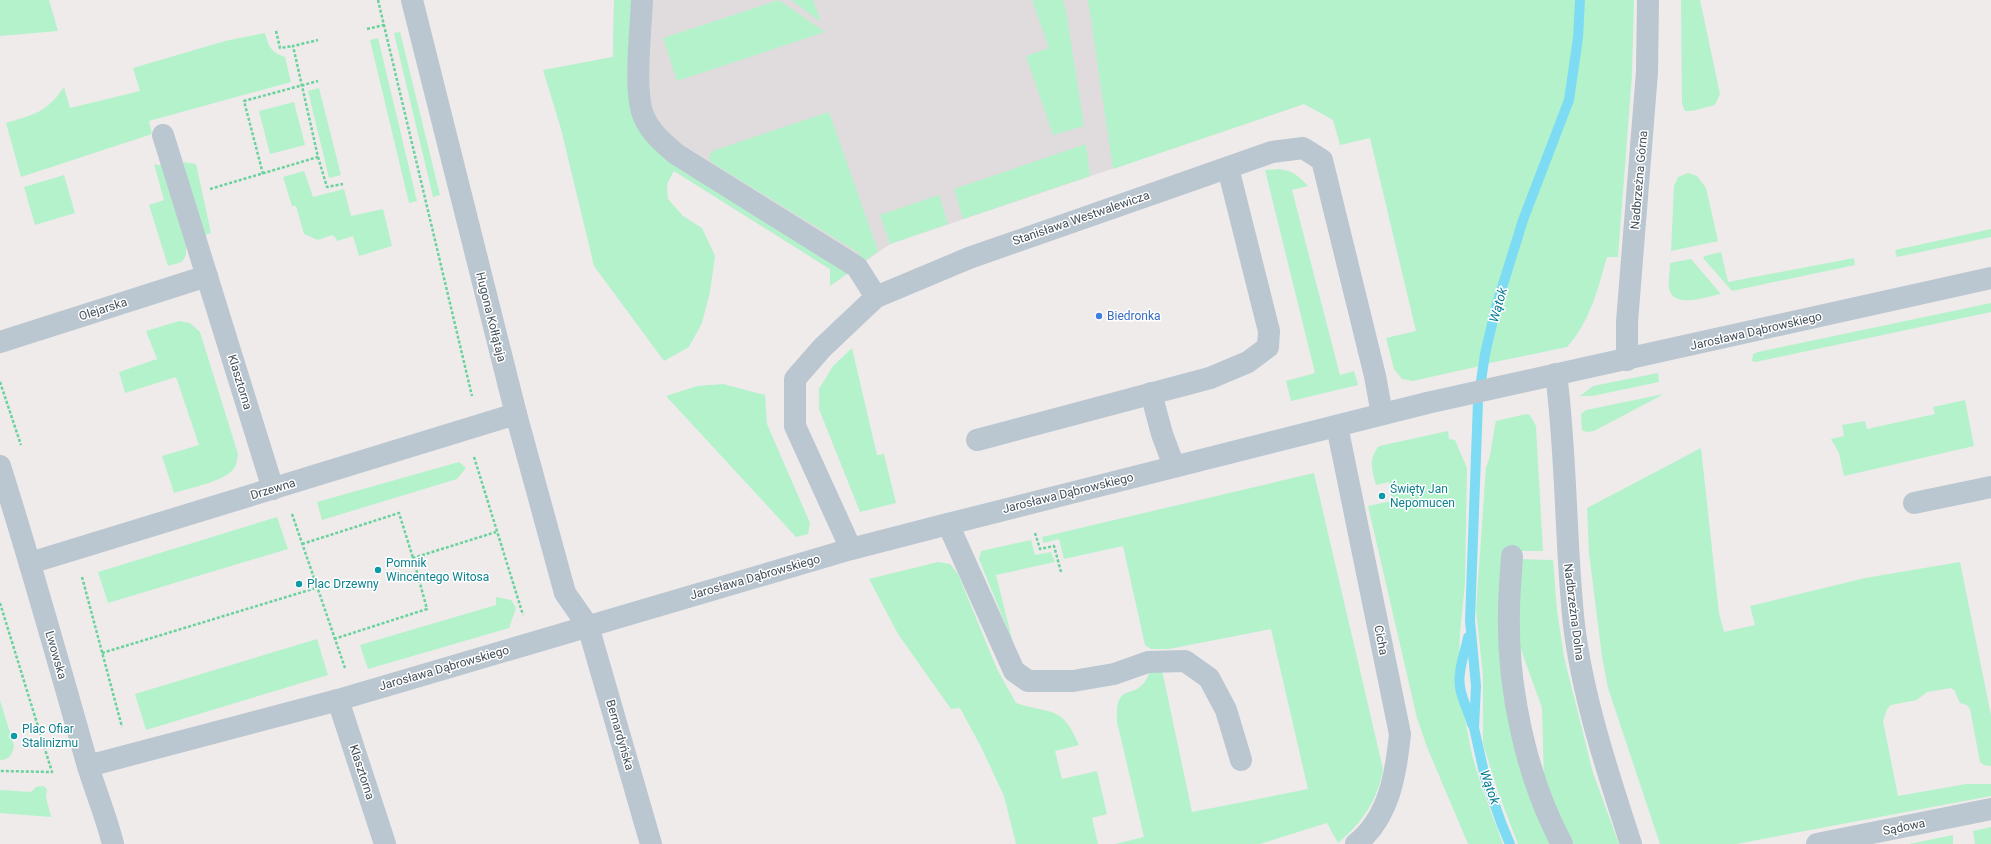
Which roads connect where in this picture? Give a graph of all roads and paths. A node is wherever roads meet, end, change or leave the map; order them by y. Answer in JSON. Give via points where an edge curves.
{"nodes":[{"id":1,"x":378,"y":0,"type":"edge"},
{"id":2,"x":412,"y":0,"type":"edge"},
{"id":3,"x":642,"y":0,"type":"edge"},
{"id":4,"x":1648,"y":0,"type":"edge"},
{"id":5,"x":384,"y":25,"type":"junction"},
{"id":6,"x":367,"y":29,"type":"dead end"},
{"id":7,"x":276,"y":31,"type":"dead end"},
{"id":8,"x":318,"y":40,"type":"dead end"},
{"id":9,"x":293,"y":46,"type":"junction"},
{"id":10,"x":318,"y":81,"type":"dead end"},
{"id":11,"x":301,"y":85,"type":"junction"},
{"id":12,"x":163,"y":135,"type":"dead end"},
{"id":13,"x":318,"y":157,"type":"junction"},
{"id":14,"x":1228,"y":168,"type":"junction"},
{"id":15,"x":263,"y":174,"type":"junction"},
{"id":16,"x":343,"y":184,"type":"dead end"},
{"id":17,"x":211,"y":196,"type":"dead end"},
{"id":18,"x":207,"y":276,"type":"junction"},
{"id":19,"x":1991,"y":278,"type":"edge"},
{"id":20,"x":876,"y":297,"type":"junction"},
{"id":21,"x":0,"y":342,"type":"edge"},
{"id":22,"x":1628,"y":360,"type":"junction"},
{"id":23,"x":1556,"y":374,"type":"junction"},
{"id":24,"x":1151,"y":393,"type":"junction"},
{"id":25,"x":516,"y":414,"type":"junction"},
{"id":26,"x":1382,"y":414,"type":"junction"},
{"id":27,"x":1337,"y":426,"type":"junction"},
{"id":28,"x":466,"y":430,"type":"junction"},
{"id":29,"x":977,"y":440,"type":"dead end"},
{"id":30,"x":0,"y":466,"type":"edge"},
{"id":31,"x":1174,"y":466,"type":"junction"},
{"id":32,"x":280,"y":486,"type":"junction"},
{"id":33,"x":1991,"y":487,"type":"edge"},
{"id":34,"x":1914,"y":503,"type":"dead end"},
{"id":35,"x":948,"y":524,"type":"junction"},
{"id":36,"x":496,"y":532,"type":"junction"},
{"id":37,"x":1035,"y":533,"type":"dead end"},
{"id":38,"x":302,"y":544,"type":"junction"},
{"id":39,"x":851,"y":549,"type":"junction"},
{"id":40,"x":1512,"y":556,"type":"dead end"},
{"id":41,"x":413,"y":558,"type":"junction"},
{"id":42,"x":30,"y":563,"type":"junction"},
{"id":43,"x":1061,"y":572,"type":"dead end"},
{"id":44,"x":316,"y":588,"type":"junction"},
{"id":45,"x":0,"y":603,"type":"edge"},
{"id":46,"x":525,"y":623,"type":"dead end"},
{"id":47,"x":588,"y":626,"type":"junction"},
{"id":48,"x":334,"y":639,"type":"junction"},
{"id":49,"x":102,"y":653,"type":"dead end"},
{"id":50,"x":346,"y":697,"type":"junction"},
{"id":51,"x":1241,"y":760,"type":"dead end"},
{"id":52,"x":88,"y":766,"type":"junction"},
{"id":53,"x":0,"y":771,"type":"edge"},
{"id":54,"x":1991,"y":809,"type":"edge"},
{"id":55,"x":113,"y":844,"type":"edge"},
{"id":56,"x":385,"y":844,"type":"edge"},
{"id":57,"x":651,"y":844,"type":"edge"},
{"id":58,"x":1356,"y":844,"type":"edge"},
{"id":59,"x":1562,"y":844,"type":"edge"},
{"id":60,"x":1631,"y":844,"type":"edge"},
{"id":61,"x":1817,"y":844,"type":"edge"}],
"edges":[{"from":1,"to":5,"type":"path"},
{"from":2,"to":25,"type":"street","name":"Hugona Kołłątaja"},
{"from":3,"to":20,"type":"street","via":[[639,93],[644,117],[657,138],[676,154],[857,267]]},
{"from":4,"to":22,"type":"street","name":"Nadbrzeżna Górna","via":[[1647,72],[1627,322]]},
{"from":5,"to":6,"type":"path"},
{"from":5,"to":28,"type":"path","via":[[473,399]]},
{"from":7,"to":9,"type":"path","via":[[280,48]]},
{"from":8,"to":9,"type":"path"},
{"from":9,"to":11,"type":"path"},
{"from":10,"to":11,"type":"path"},
{"from":11,"to":13,"type":"path"},
{"from":11,"to":15,"type":"path","via":[[244,101]]},
{"from":12,"to":18,"type":"street","name":"Klasztorna"},
{"from":13,"to":15,"type":"path"},
{"from":13,"to":16,"type":"path","via":[[327,187]]},
{"from":14,"to":20,"type":"street","name":"Stanisława Westwalewicza","via":[[969,258]]},
{"from":14,"to":24,"type":"street","via":[[1269,331],[1268,347],[1248,362],[1210,378]]},
{"from":14,"to":26,"type":"street","name":"Stanisława Westwalewicza","via":[[1272,152],[1302,148],[1322,160]]},
{"from":15,"to":17,"type":"path","via":[[210,189]]},
{"from":18,"to":21,"type":"street","name":"Olejarska"},
{"from":18,"to":32,"type":"street","name":"Klasztorna"},
{"from":19,"to":22,"type":"street","name":"Jarosława Dąbrowskiego"},
{"from":20,"to":39,"type":"street","name":"Stanisława Westwalewicza","via":[[822,348],[795,379],[795,426]]},
{"from":22,"to":23,"type":"street","name":"Jarosława Dąbrowskiego"},
{"from":23,"to":26,"type":"street","name":"Jarosława Dąbrowskiego"},
{"from":23,"to":60,"type":"street","name":"Nadbrzeżna Dolna","via":[[1574,626],[1596,732]]},
{"from":24,"to":29,"type":"street"},
{"from":24,"to":31,"type":"street"},
{"from":25,"to":28,"type":"street","name":"Drzewna"},
{"from":25,"to":47,"type":"street","name":"Hugona Kołłątaja","via":[[565,593]]},
{"from":26,"to":27,"type":"street","name":"Jarosława Dąbrowskiego"},
{"from":27,"to":31,"type":"street","name":"Jarosława Dąbrowskiego"},
{"from":27,"to":58,"type":"street","name":"Cicha","via":[[1400,734],[1397,766],[1389,794],[1379,818],[1368,835]]},
{"from":28,"to":32,"type":"street","name":"Drzewna"},
{"from":28,"to":36,"type":"path"},
{"from":30,"to":42,"type":"street","name":"Lwowska"},
{"from":31,"to":35,"type":"street","name":"Jarosława Dąbrowskiego"},
{"from":32,"to":38,"type":"path","via":[[287,497]]},
{"from":32,"to":42,"type":"street","name":"Drzewna"},
{"from":33,"to":34,"type":"street"},
{"from":35,"to":39,"type":"street","name":"Jarosława Dąbrowskiego"},
{"from":35,"to":51,"type":"street","via":[[1014,672],[1028,681],[1073,681],[1114,674],[1148,662],[1185,661],[1209,678],[1226,710]]},
{"from":36,"to":41,"type":"path"},
{"from":36,"to":46,"type":"path"},
{"from":37,"to":43,"type":"path","via":[[1040,549],[1054,546]]},
{"from":38,"to":41,"type":"path","via":[[399,513]]},
{"from":38,"to":44,"type":"path"},
{"from":39,"to":47,"type":"street","name":"Jarosława Dąbrowskiego"},
{"from":40,"to":59,"type":"street","via":[[1510,632],[1518,706],[1526,751]]},
{"from":41,"to":48,"type":"path","via":[[427,609]]},
{"from":42,"to":52,"type":"street","name":"Lwowska"},
{"from":44,"to":48,"type":"path"},
{"from":44,"to":49,"type":"path"},
{"from":45,"to":53,"type":"path","via":[[52,772]]},
{"from":47,"to":50,"type":"street","name":"Jarosława Dąbrowskiego"},
{"from":47,"to":57,"type":"street","name":"Bernardyńska"},
{"from":48,"to":50,"type":"path"},
{"from":50,"to":52,"type":"street","name":"Jarosława Dąbrowskiego"},
{"from":50,"to":56,"type":"street","name":"Klasztorna"},
{"from":52,"to":55,"type":"street","name":"Lwowska"},
{"from":54,"to":61,"type":"street","name":"Sądowa"}]}
